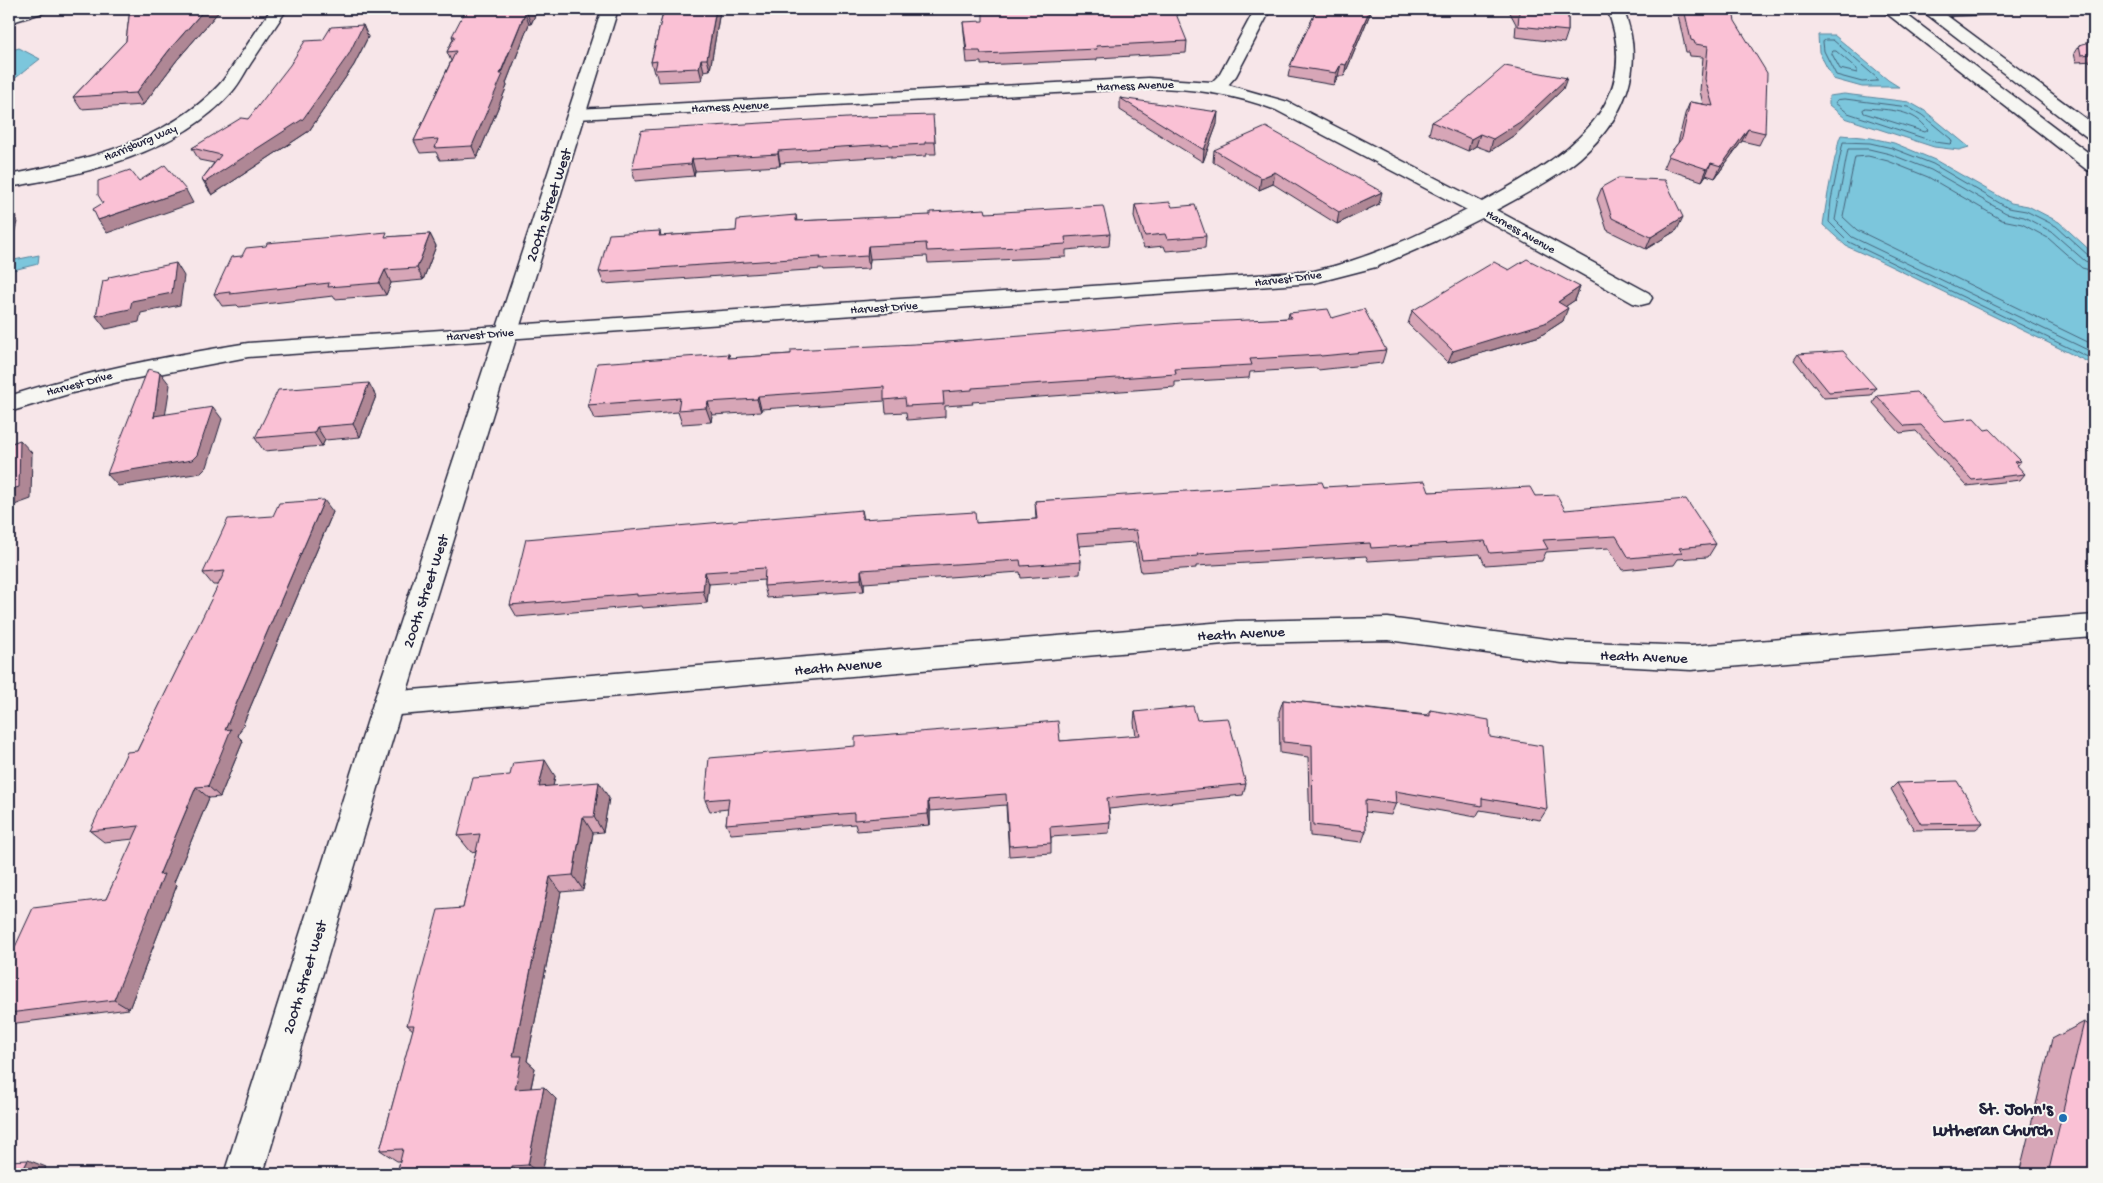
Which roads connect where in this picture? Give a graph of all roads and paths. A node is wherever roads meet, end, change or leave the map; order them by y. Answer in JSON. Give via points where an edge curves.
{"nodes":[{"id":1,"x":39,"y":9,"type":"edge"},
{"id":2,"x":279,"y":9,"type":"edge"},
{"id":3,"x":610,"y":9,"type":"edge"},
{"id":4,"x":1262,"y":9,"type":"edge"},
{"id":5,"x":1615,"y":9,"type":"edge"},
{"id":6,"x":1889,"y":9,"type":"edge"},
{"id":7,"x":1996,"y":9,"type":"edge"},
{"id":8,"x":1930,"y":10,"type":"edge"},
{"id":9,"x":9,"y":18,"type":"edge"},
{"id":10,"x":1218,"y":87,"type":"junction"},
{"id":11,"x":577,"y":114,"type":"junction"},
{"id":12,"x":2094,"y":134,"type":"edge"},
{"id":13,"x":2094,"y":166,"type":"edge"},
{"id":14,"x":9,"y":181,"type":"edge"},
{"id":15,"x":1483,"y":211,"type":"junction"},
{"id":16,"x":1642,"y":298,"type":"dead end"},
{"id":17,"x":508,"y":332,"type":"junction"},
{"id":18,"x":9,"y":404,"type":"edge"},
{"id":19,"x":2094,"y":626,"type":"edge"},
{"id":20,"x":388,"y":704,"type":"junction"},
{"id":21,"x":242,"y":1174,"type":"edge"}],
"edges":[{"from":1,"to":9,"type":"street"},
{"from":2,"to":14,"type":"street","name":"Harrisburg Way","via":[[227,87],[192,118],[156,138],[112,156]]},
{"from":3,"to":11,"type":"street","name":"200th Street West"},
{"from":4,"to":10,"type":"street"},
{"from":5,"to":15,"type":"street","name":"Harvest Drive","via":[[1626,44],[1625,72],[1607,116],[1592,136],[1565,161]]},
{"from":6,"to":13,"type":"street"},
{"from":7,"to":8,"type":"street"},
{"from":8,"to":12,"type":"street"},
{"from":10,"to":11,"type":"street","name":"Harness Avenue","via":[[1148,83]]},
{"from":10,"to":15,"type":"street","name":"Harness Avenue","via":[[1282,106]]},
{"from":11,"to":17,"type":"street","name":"200th Street West"},
{"from":15,"to":16,"type":"street","name":"Harness Avenue"},
{"from":15,"to":17,"type":"street","name":"Harvest Drive","via":[[1368,264],[1314,277]]},
{"from":17,"to":18,"type":"street","name":"Harvest Drive","via":[[288,347],[207,356],[105,376]]},
{"from":17,"to":20,"type":"street","name":"200th Street West"},
{"from":19,"to":20,"type":"street","name":"Heath Avenue","via":[[1691,658],[1562,652],[1388,629],[1236,632]]},
{"from":20,"to":21,"type":"street","name":"200th Street West"}]}
